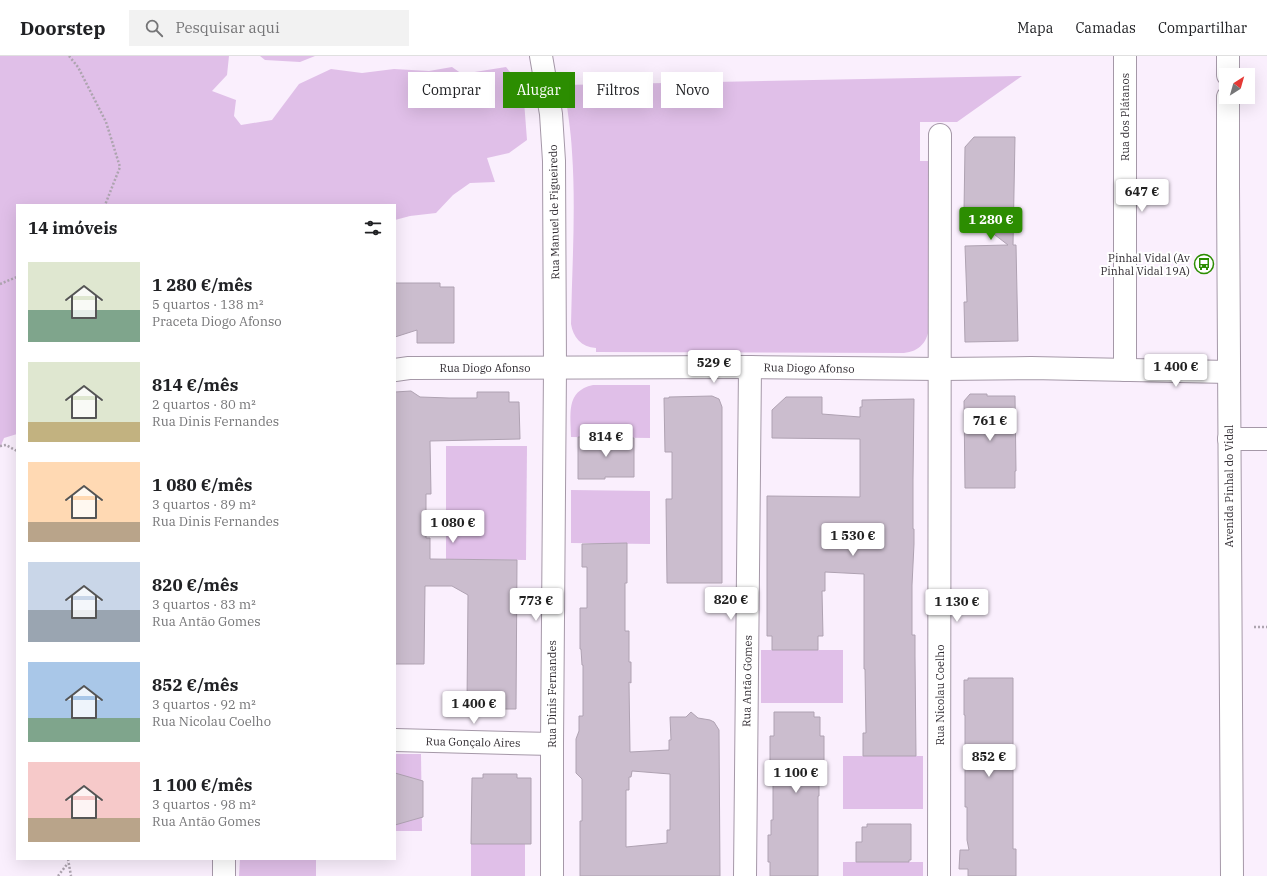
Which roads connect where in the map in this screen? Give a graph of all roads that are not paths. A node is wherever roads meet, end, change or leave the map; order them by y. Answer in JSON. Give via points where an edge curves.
{"nodes":[{"id":1,"x":541,"y":56,"type":"edge"},
{"id":2,"x":1125,"y":56,"type":"edge"},
{"id":3,"x":1228,"y":56,"type":"edge"},
{"id":4,"x":1228,"y":68,"type":"edge"},
{"id":5,"x":1228,"y":104,"type":"edge"},
{"id":6,"x":940,"y":135,"type":"dead end"},
{"id":7,"x":750,"y":367,"type":"junction"},
{"id":8,"x":555,"y":368,"type":"junction"},
{"id":9,"x":941,"y":369,"type":"junction"},
{"id":10,"x":396,"y":370,"type":"edge"},
{"id":11,"x":1125,"y":370,"type":"junction"},
{"id":12,"x":1228,"y":372,"type":"junction"},
{"id":13,"x":1229,"y":439,"type":"junction"},
{"id":14,"x":1267,"y":440,"type":"edge"},
{"id":15,"x":396,"y":740,"type":"edge"},
{"id":16,"x":552,"y":744,"type":"junction"},
{"id":17,"x":224,"y":860,"type":"edge"},
{"id":18,"x":224,"y":876,"type":"edge"},
{"id":19,"x":552,"y":876,"type":"edge"},
{"id":20,"x":745,"y":876,"type":"edge"},
{"id":21,"x":939,"y":876,"type":"edge"},
{"id":22,"x":1232,"y":876,"type":"edge"}],
"edges":[{"from":1,"to":8,"type":"street","name":"Rua Manuel de Figueiredo","via":[[553,142]]},
{"from":2,"to":11,"type":"street","name":"Rua dos Plátanos"},
{"from":3,"to":4,"type":"street"},
{"from":5,"to":12,"type":"street","name":"Avenida Pinhal do Vidal"},
{"from":6,"to":9,"type":"street","name":"Rua Nicolau Coelho"},
{"from":7,"to":8,"type":"street","name":"Rua Diogo Afonso"},
{"from":7,"to":9,"type":"street","name":"Rua Diogo Afonso"},
{"from":7,"to":20,"type":"street","name":"Rua Antão Gomes"},
{"from":8,"to":10,"type":"street","name":"Rua Diogo Afonso"},
{"from":8,"to":16,"type":"street","name":"Rua Dinis Fernandes"},
{"from":9,"to":11,"type":"street","name":"Rua Diogo Afonso"},
{"from":9,"to":21,"type":"street","name":"Rua Nicolau Coelho"},
{"from":11,"to":12,"type":"street","name":"Rua Diogo Afonso"},
{"from":12,"to":13,"type":"street","name":"Avenida Pinhal do Vidal"},
{"from":13,"to":14,"type":"street"},
{"from":13,"to":22,"type":"street","name":"Avenida Pinhal do Vidal"},
{"from":15,"to":16,"type":"street","name":"Rua Gonçalo Aires"},
{"from":16,"to":19,"type":"street","name":"Rua Dinis Fernandes"},
{"from":17,"to":18,"type":"street"}]}
